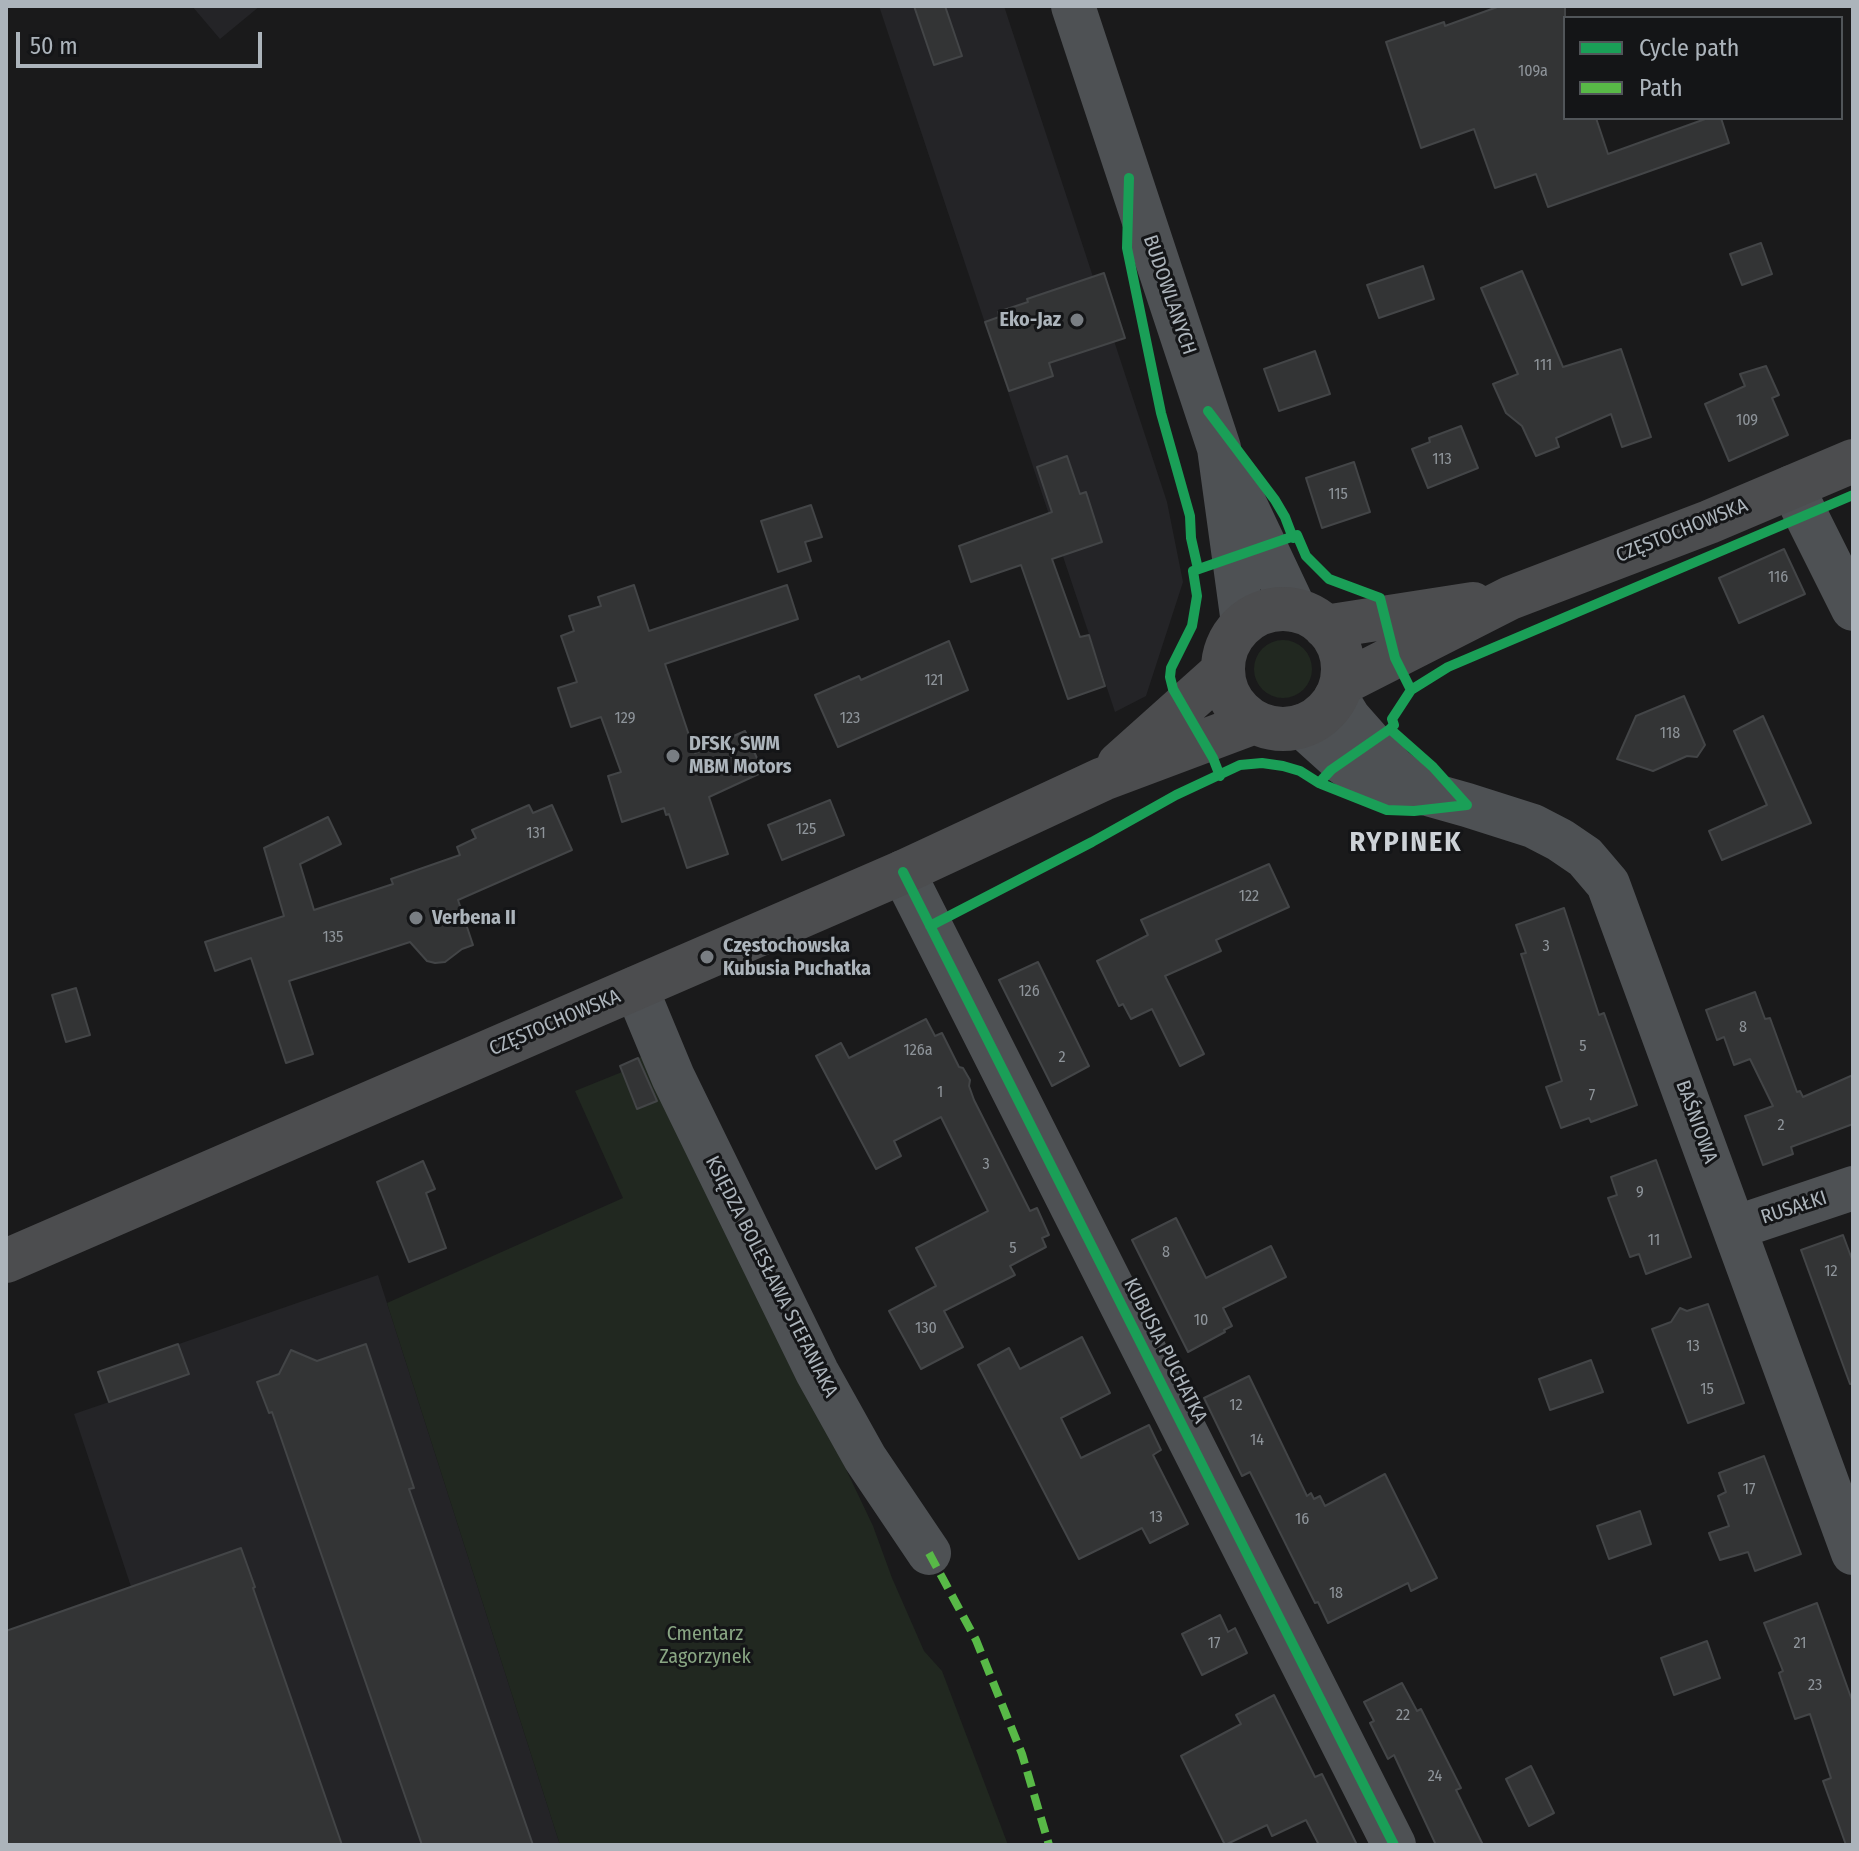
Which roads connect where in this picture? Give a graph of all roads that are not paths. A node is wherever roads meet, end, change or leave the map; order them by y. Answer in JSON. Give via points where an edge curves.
{"nodes":[{"id":1,"x":1073,"y":6,"type":"edge"},
{"id":2,"x":1219,"y":448,"type":"junction"},
{"id":3,"x":1853,"y":461,"type":"edge"},
{"id":4,"x":1792,"y":487,"type":"junction"},
{"id":5,"x":1510,"y":598,"type":"junction"},
{"id":6,"x":1853,"y":609,"type":"edge"},
{"id":7,"x":1310,"y":618,"type":"junction"},
{"id":8,"x":1243,"y":623,"type":"junction"},
{"id":9,"x":1223,"y":671,"type":"junction"},
{"id":10,"x":1338,"y":691,"type":"junction"},
{"id":11,"x":1255,"y":722,"type":"junction"},
{"id":12,"x":1302,"y":726,"type":"junction"},
{"id":13,"x":1103,"y":779,"type":"junction"},
{"id":14,"x":1428,"y":794,"type":"junction"},
{"id":15,"x":903,"y":872,"type":"junction"},
{"id":16,"x":636,"y":988,"type":"junction"},
{"id":17,"x":1853,"y":1188,"type":"edge"},
{"id":18,"x":1734,"y":1228,"type":"junction"},
{"id":19,"x":6,"y":1261,"type":"edge"},
{"id":20,"x":929,"y":1553,"type":"dead end"},
{"id":21,"x":1853,"y":1553,"type":"edge"},
{"id":22,"x":1394,"y":1845,"type":"edge"}],
"edges":[{"from":1,"to":2,"type":"street","name":"BUDOWLANYCH"},
{"from":2,"to":7,"type":"street","name":"BUDOWLANYCH"},
{"from":2,"to":8,"type":"street","name":"BUDOWLANYCH"},
{"from":3,"to":4,"type":"main road","name":"CZĘSTOCHOWSKA"},
{"from":4,"to":5,"type":"main road","name":"CZĘSTOCHOWSKA"},
{"from":4,"to":6,"type":"street"},
{"from":5,"to":7,"type":"main road","name":"CZĘSTOCHOWSKA"},
{"from":5,"to":10,"type":"main road","name":"CZĘSTOCHOWSKA"},
{"from":7,"to":8,"type":"main road","via":[[1277,609]]},
{"from":7,"to":10,"type":"main road","via":[[1335,639],[1341,654]]},
{"from":8,"to":9,"type":"main road","via":[[1227,644]]},
{"from":9,"to":11,"type":"main road","via":[[1232,701]]},
{"from":9,"to":13,"type":"main road","name":"CZĘSTOCHOWSKA"},
{"from":10,"to":12,"type":"main road","via":[[1316,719]]},
{"from":10,"to":14,"type":"street","name":"BAŚNIOWA","via":[[1349,718],[1393,768]]},
{"from":11,"to":12,"type":"main road","via":[[1270,728]]},
{"from":11,"to":13,"type":"main road","name":"CZĘSTOCHOWSKA"},
{"from":12,"to":14,"type":"street","name":"BAŚNIOWA","via":[[1366,779]]},
{"from":13,"to":15,"type":"main road","name":"CZĘSTOCHOWSKA"},
{"from":14,"to":18,"type":"street","name":"BAŚNIOWA","via":[[1533,826],[1585,857],[1608,884]]},
{"from":15,"to":16,"type":"main road","name":"CZĘSTOCHOWSKA"},
{"from":15,"to":22,"type":"street","name":"KUBUSIA PUCHATKA"},
{"from":16,"to":19,"type":"main road","name":"CZĘSTOCHOWSKA"},
{"from":16,"to":20,"type":"street","name":"KSIĘDZA BOLESŁAWA STEFANIAKA","via":[[673,1077],[817,1372],[865,1458]]},
{"from":17,"to":18,"type":"street","name":"RUSAŁKI"},
{"from":18,"to":21,"type":"street","name":"BAŚNIOWA"}]}
